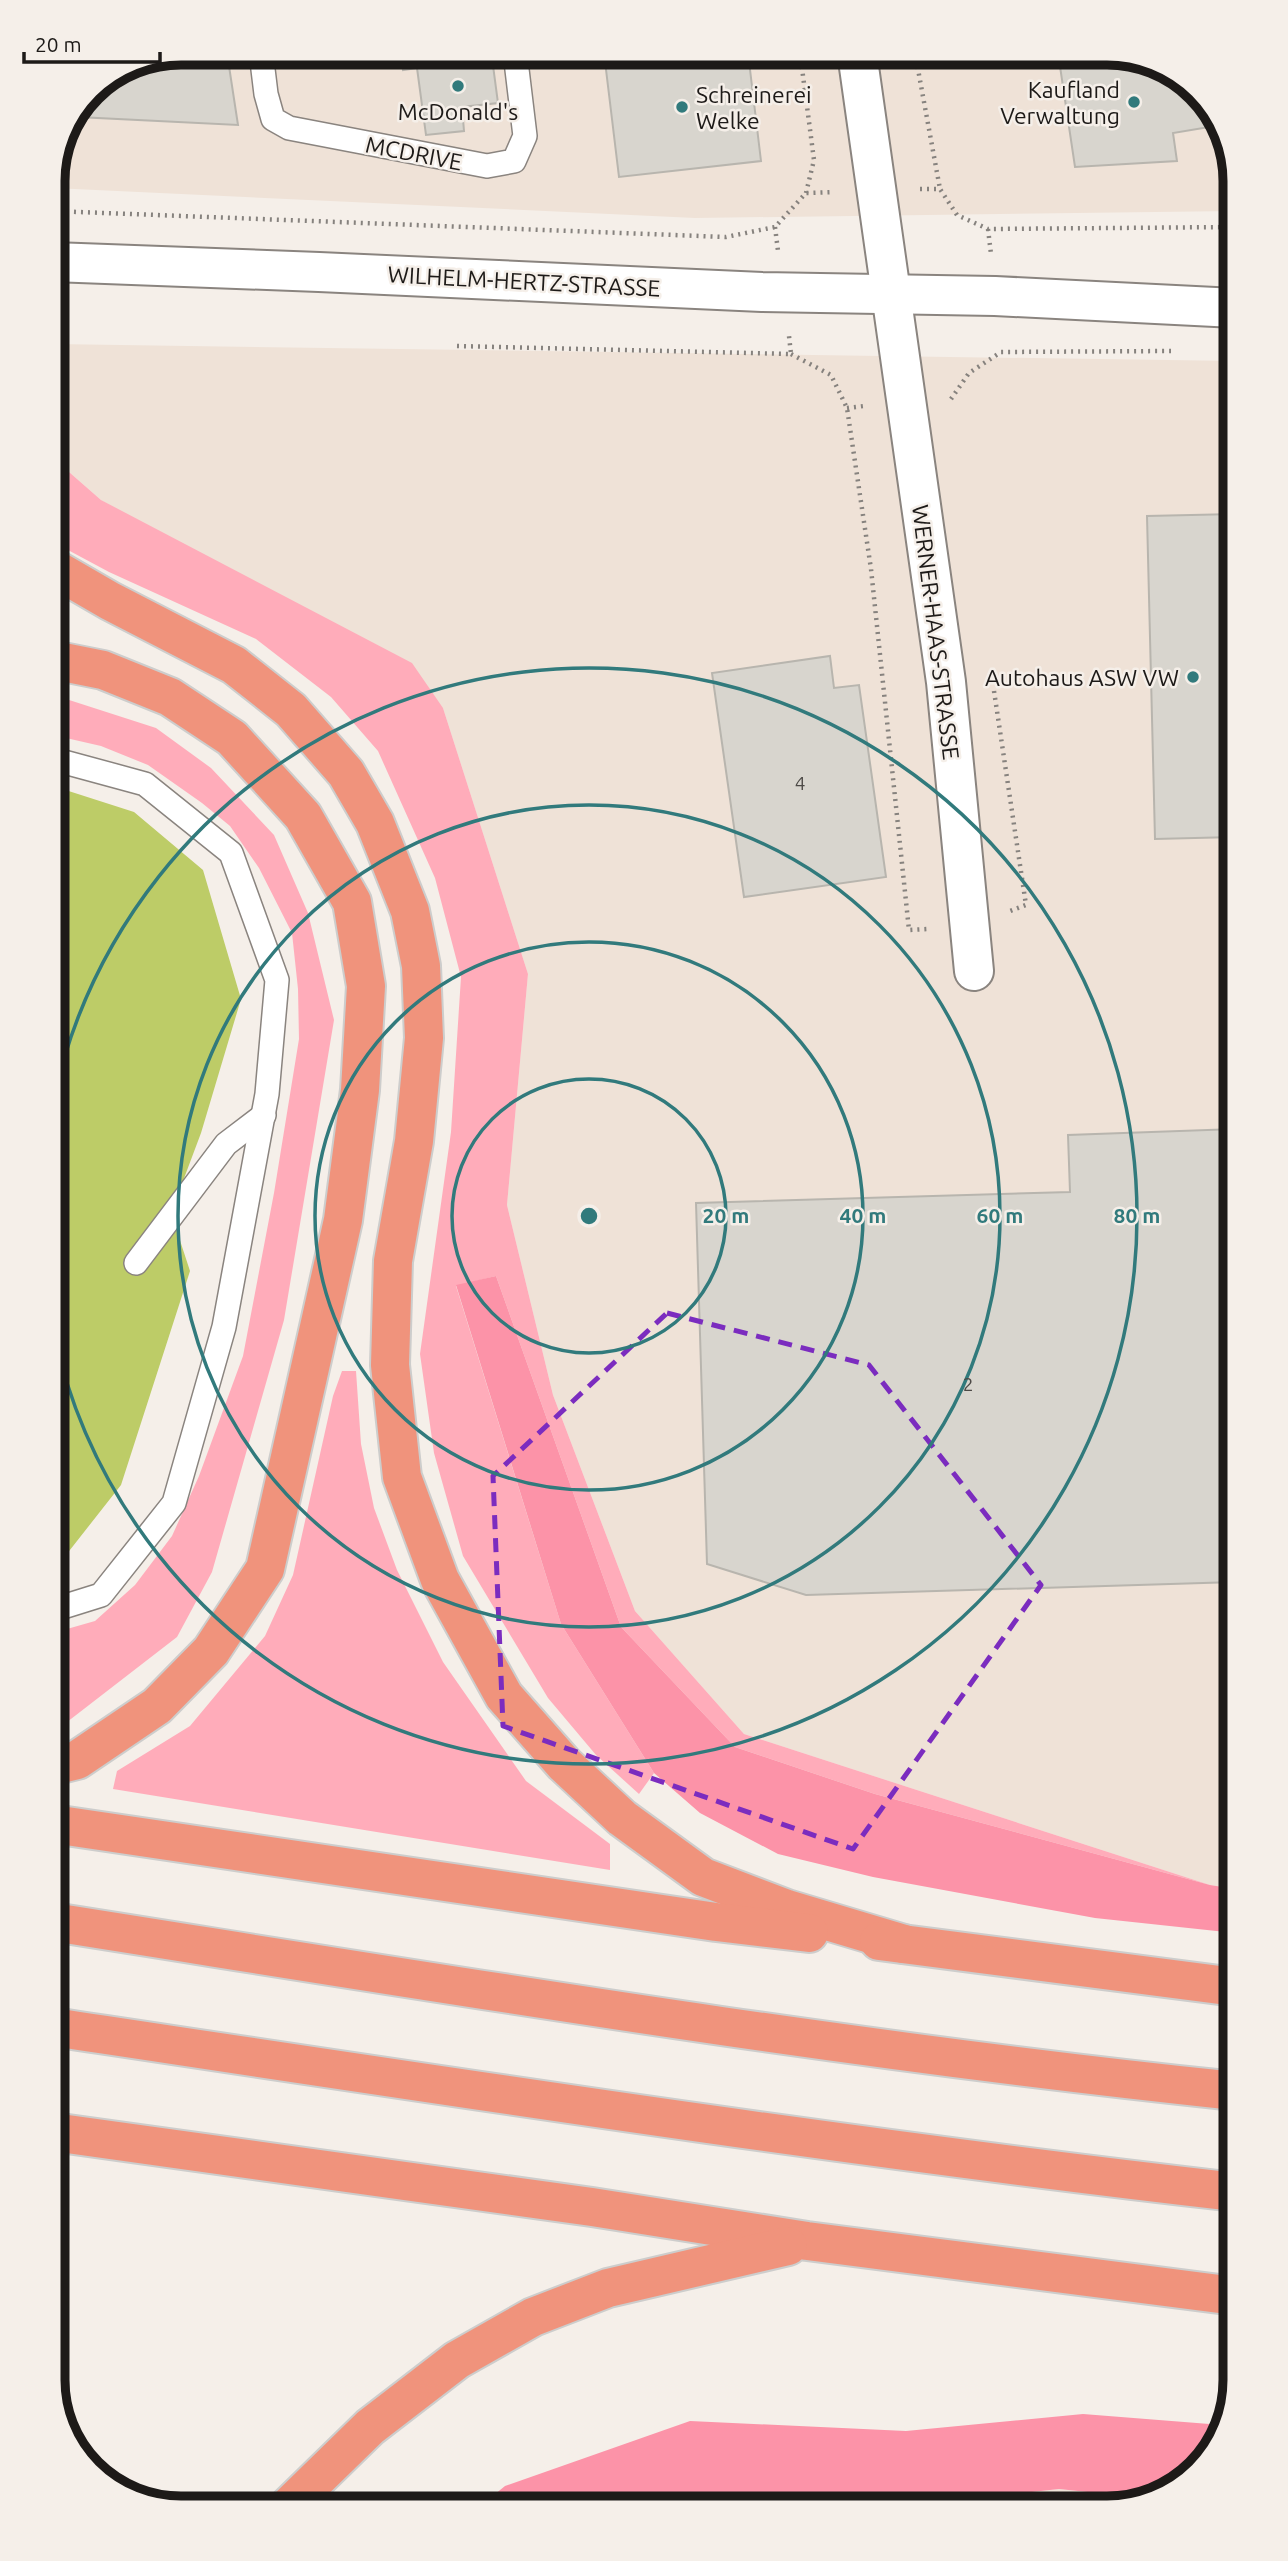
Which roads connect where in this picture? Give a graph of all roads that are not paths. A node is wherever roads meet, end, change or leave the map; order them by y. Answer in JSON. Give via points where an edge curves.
{"nodes":[{"id":1,"x":263,"y":65,"type":"edge"},
{"id":2,"x":517,"y":65,"type":"edge"},
{"id":3,"x":859,"y":65,"type":"edge"},
{"id":4,"x":65,"y":262,"type":"edge"},
{"id":5,"x":1223,"y":285,"type":"edge"},
{"id":6,"x":891,"y":293,"type":"junction"},
{"id":7,"x":995,"y":296,"type":"junction"},
{"id":8,"x":1223,"y":307,"type":"edge"},
{"id":9,"x":65,"y":575,"type":"edge"},
{"id":10,"x":65,"y":662,"type":"edge"},
{"id":11,"x":65,"y":762,"type":"edge"},
{"id":12,"x":974,"y":971,"type":"dead end"},
{"id":13,"x":264,"y":1115,"type":"junction"},
{"id":14,"x":136,"y":1263,"type":"dead end"},
{"id":15,"x":65,"y":1607,"type":"edge"},
{"id":16,"x":65,"y":1763,"type":"edge"},
{"id":17,"x":65,"y":1826,"type":"edge"},
{"id":18,"x":65,"y":1924,"type":"edge"},
{"id":19,"x":904,"y":1944,"type":"junction"},
{"id":20,"x":1223,"y":1985,"type":"edge"},
{"id":21,"x":65,"y":2029,"type":"edge"},
{"id":22,"x":1223,"y":2090,"type":"edge"},
{"id":23,"x":65,"y":2134,"type":"edge"},
{"id":24,"x":1223,"y":2190,"type":"edge"},
{"id":25,"x":807,"y":2241,"type":"junction"},
{"id":26,"x":1223,"y":2294,"type":"edge"},
{"id":27,"x":299,"y":2496,"type":"edge"}],
"edges":[{"from":1,"to":2,"type":"lane","name":"MCDRIVE","via":[[273,119],[289,128],[488,166],[514,161],[526,136]]},
{"from":3,"to":6,"type":"main road","name":"WERNER-HAAS-STRASSE"},
{"from":4,"to":6,"type":"main road","name":"WILHELM-HERTZ-STRASSE","via":[[762,292]]},
{"from":5,"to":7,"type":"main road","name":"WILHELM-HERTZ-STRASSE"},
{"from":6,"to":7,"type":"main road","name":"WILHELM-HERTZ-STRASSE"},
{"from":6,"to":12,"type":"main road","name":"WERNER-HAAS-STRASSE","via":[[946,682]]},
{"from":7,"to":8,"type":"main road","name":"WILHELM-HERTZ-STRASSE"},
{"from":9,"to":19,"type":"highway","via":[[234,665],[291,710],[346,773],[375,823],[410,911],[421,966],[424,1038],[414,1141],[393,1261],[390,1365],[402,1477],[440,1580],[504,1696],[564,1764],[622,1818],[703,1877],[786,1909]]},
{"from":10,"to":16,"type":"highway","via":[[103,670],[170,697],[232,738],[303,816],[352,902],[366,986],[360,1090],[343,1220],[265,1569],[211,1651],[157,1706],[77,1760]]},
{"from":11,"to":13,"type":"lane","via":[[145,783],[231,853],[277,980]]},
{"from":13,"to":14,"type":"lane","via":[[226,1144]]},
{"from":13,"to":15,"type":"lane","via":[[224,1327],[174,1503],[101,1595]]},
{"from":17,"to":19,"type":"highway","via":[[716,1922]]},
{"from":18,"to":22,"type":"highway","via":[[620,2012],[1051,2072]]},
{"from":19,"to":20,"type":"highway"},
{"from":21,"to":24,"type":"highway","via":[[972,2161]]},
{"from":23,"to":25,"type":"highway"},
{"from":25,"to":26,"type":"highway"},
{"from":25,"to":27,"type":"highway","via":[[608,2288],[533,2317],[457,2360],[370,2427]]}]}
